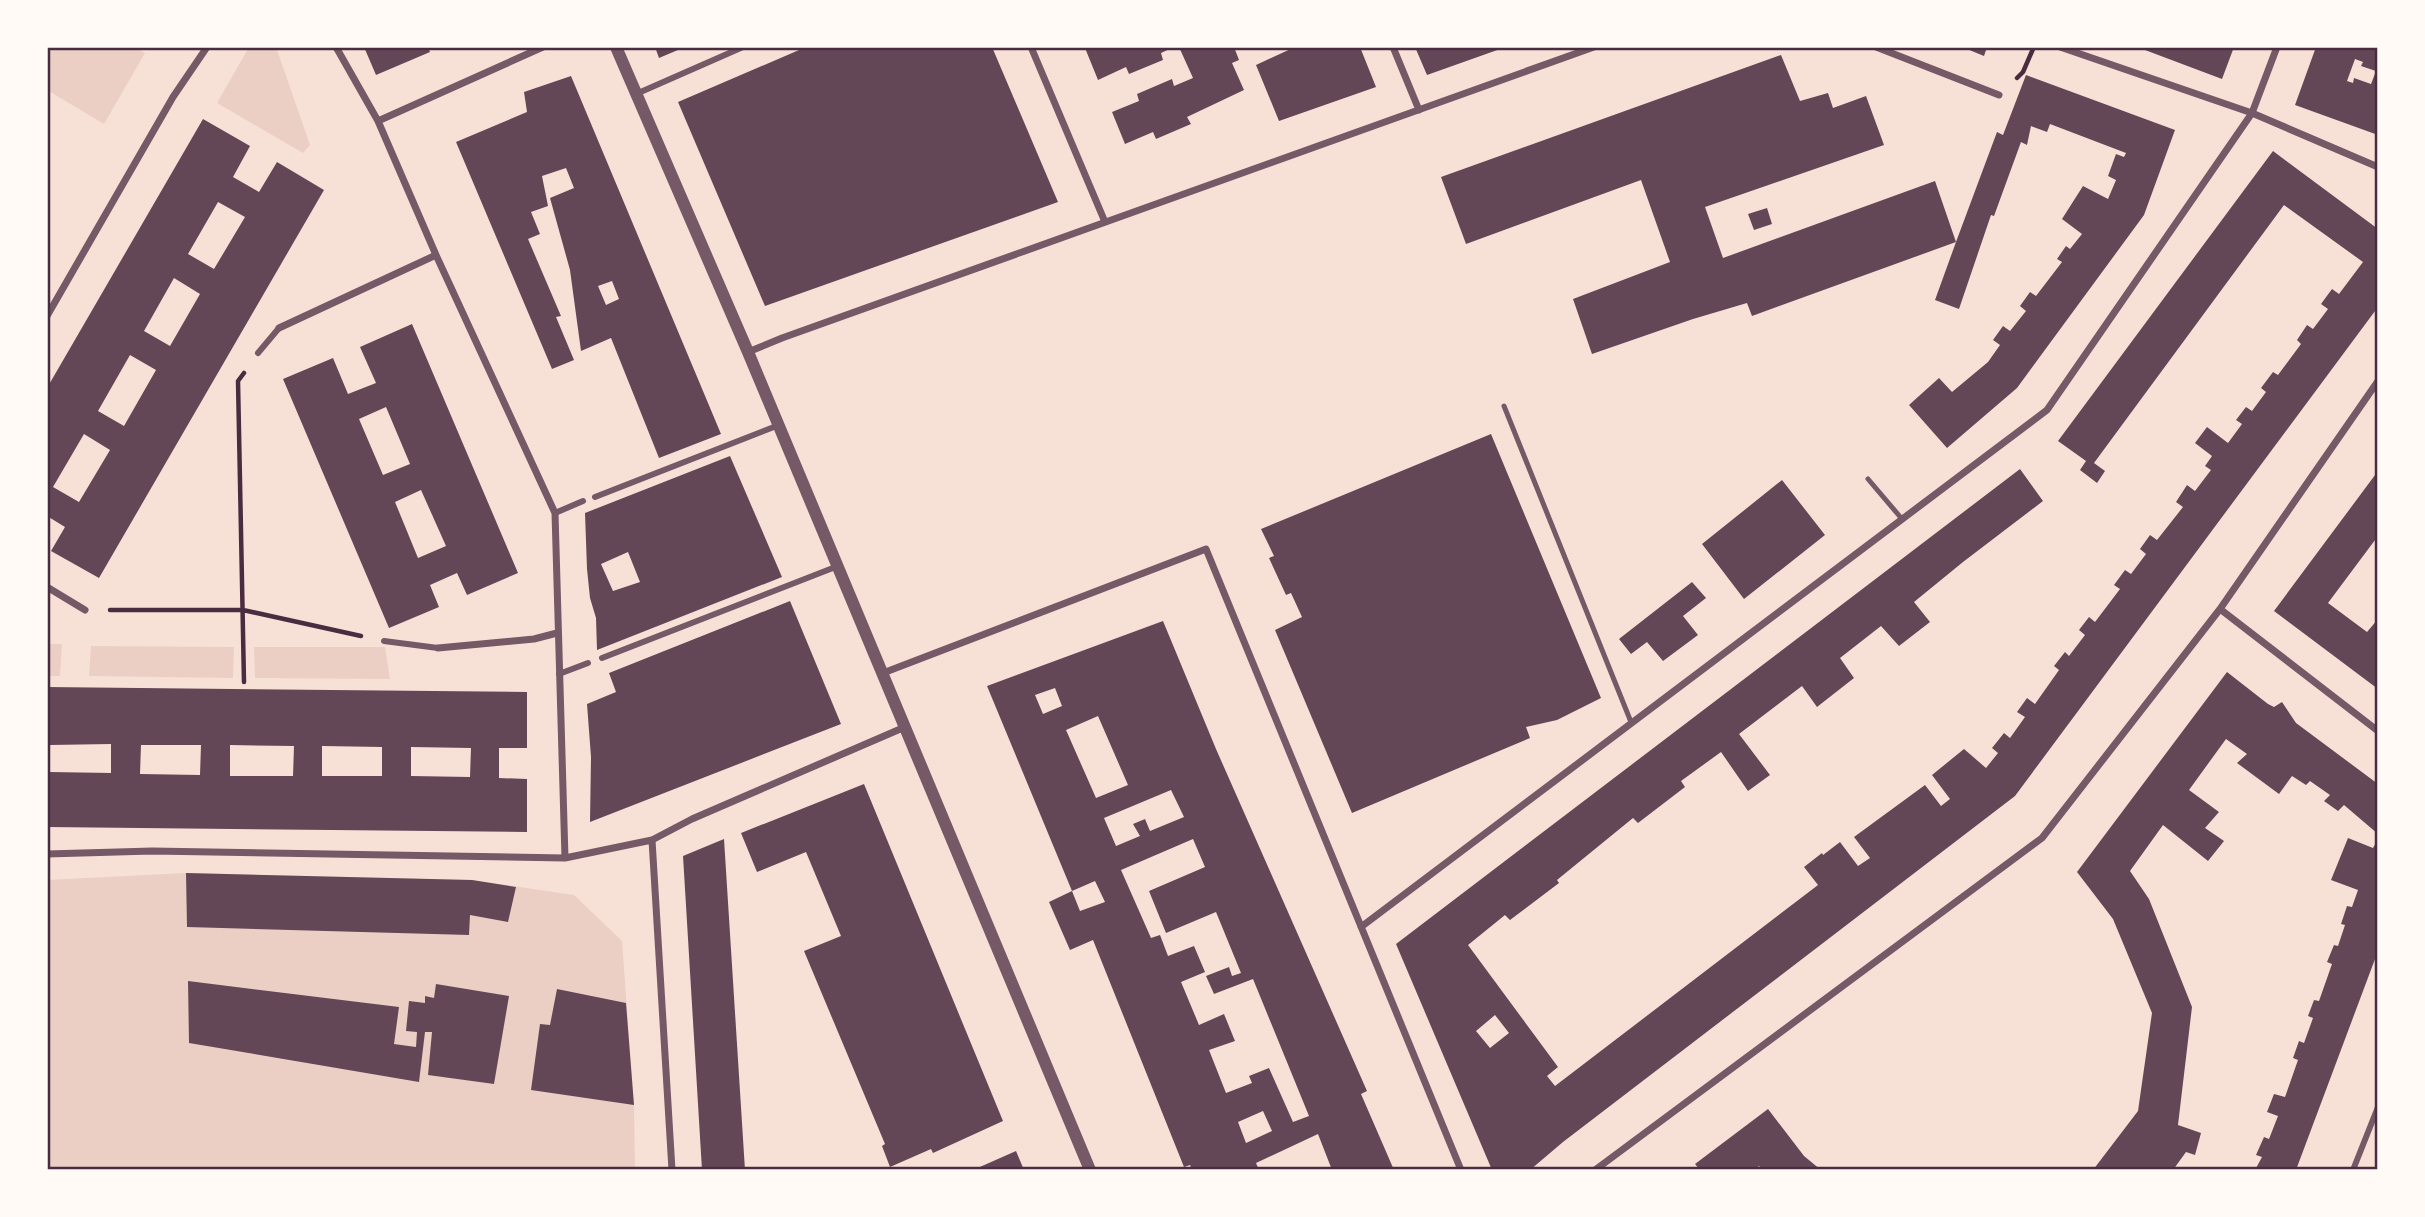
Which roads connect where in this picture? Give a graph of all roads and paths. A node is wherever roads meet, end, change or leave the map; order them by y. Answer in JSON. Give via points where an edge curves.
{"nodes":[{"id":1,"x":207,"y":47,"type":"edge"},
{"id":2,"x":336,"y":47,"type":"edge"},
{"id":3,"x":543,"y":47,"type":"edge"},
{"id":4,"x":616,"y":47,"type":"edge"},
{"id":5,"x":743,"y":47,"type":"edge"},
{"id":6,"x":1031,"y":47,"type":"edge"},
{"id":7,"x":1393,"y":47,"type":"edge"},
{"id":8,"x":1594,"y":47,"type":"edge"},
{"id":9,"x":1875,"y":47,"type":"edge"},
{"id":10,"x":2034,"y":47,"type":"edge"},
{"id":11,"x":2060,"y":47,"type":"edge"},
{"id":12,"x":2277,"y":47,"type":"edge"},
{"id":13,"x":1891,"y":50,"type":"edge"},
{"id":14,"x":636,"y":93,"type":"junction"},
{"id":15,"x":1999,"y":96,"type":"joint"},
{"id":16,"x":1419,"y":110,"type":"junction"},
{"id":17,"x":2252,"y":113,"type":"junction"},
{"id":18,"x":378,"y":121,"type":"junction"},
{"id":19,"x":2378,"y":167,"type":"edge"},
{"id":20,"x":1105,"y":222,"type":"junction"},
{"id":21,"x":436,"y":255,"type":"junction"},
{"id":22,"x":47,"y":316,"type":"edge"},
{"id":23,"x":279,"y":328,"type":"joint"},
{"id":24,"x":748,"y":352,"type":"junction"},
{"id":25,"x":258,"y":353,"type":"joint"},
{"id":26,"x":2378,"y":382,"type":"edge"},
{"id":27,"x":1504,"y":406,"type":"dead end"},
{"id":28,"x":779,"y":425,"type":"junction"},
{"id":29,"x":1868,"y":479,"type":"dead end"},
{"id":30,"x":595,"y":497,"type":"dead end"},
{"id":31,"x":583,"y":502,"type":"dead end"},
{"id":32,"x":555,"y":513,"type":"junction"},
{"id":33,"x":1902,"y":519,"type":"junction"},
{"id":34,"x":838,"y":566,"type":"junction"},
{"id":35,"x":47,"y":587,"type":"edge"},
{"id":36,"x":2220,"y":609,"type":"junction"},
{"id":37,"x":85,"y":610,"type":"joint"},
{"id":38,"x":243,"y":610,"type":"junction"},
{"id":39,"x":557,"y":634,"type":"junction"},
{"id":40,"x":384,"y":641,"type":"joint"},
{"id":41,"x":438,"y":648,"type":"joint"},
{"id":42,"x":602,"y":658,"type":"dead end"},
{"id":43,"x":587,"y":663,"type":"dead end"},
{"id":44,"x":883,"y":673,"type":"junction"},
{"id":45,"x":559,"y":674,"type":"junction"},
{"id":46,"x":244,"y":682,"type":"dead end"},
{"id":47,"x":1631,"y":722,"type":"junction"},
{"id":48,"x":905,"y":727,"type":"junction"},
{"id":49,"x":2378,"y":730,"type":"edge"},
{"id":50,"x":652,"y":840,"type":"junction"},
{"id":51,"x":47,"y":854,"type":"edge"},
{"id":52,"x":565,"y":858,"type":"junction"},
{"id":53,"x":1361,"y":926,"type":"junction"},
{"id":54,"x":2378,"y":1107,"type":"edge"},
{"id":55,"x":672,"y":1170,"type":"edge"},
{"id":56,"x":1090,"y":1170,"type":"edge"},
{"id":57,"x":1461,"y":1170,"type":"edge"},
{"id":58,"x":1595,"y":1170,"type":"edge"},
{"id":59,"x":2353,"y":1170,"type":"edge"}],
"edges":[{"from":1,"to":22,"type":"street","via":[[173,97]]},
{"from":2,"to":18,"type":"street"},
{"from":3,"to":18,"type":"street"},
{"from":4,"to":14,"type":"street"},
{"from":5,"to":14,"type":"street"},
{"from":6,"to":20,"type":"street"},
{"from":7,"to":16,"type":"street"},
{"from":8,"to":16,"type":"street"},
{"from":9,"to":13,"type":"street"},
{"from":10,"to":15,"type":"path","via":[[2023,72]]},
{"from":11,"to":17,"type":"street"},
{"from":12,"to":17,"type":"street"},
{"from":13,"to":15,"type":"street"},
{"from":14,"to":24,"type":"street"},
{"from":16,"to":20,"type":"street"},
{"from":17,"to":19,"type":"street"},
{"from":17,"to":33,"type":"street","via":[[2047,410]]},
{"from":18,"to":21,"type":"street"},
{"from":20,"to":24,"type":"street"},
{"from":21,"to":23,"type":"street"},
{"from":21,"to":32,"type":"street"},
{"from":23,"to":25,"type":"street"},
{"from":24,"to":28,"type":"street"},
{"from":25,"to":38,"type":"path","via":[[238,381]]},
{"from":26,"to":36,"type":"street"},
{"from":27,"to":47,"type":"lane"},
{"from":28,"to":30,"type":"street"},
{"from":28,"to":34,"type":"street"},
{"from":29,"to":33,"type":"lane"},
{"from":31,"to":32,"type":"street"},
{"from":32,"to":39,"type":"street"},
{"from":33,"to":47,"type":"street"},
{"from":34,"to":42,"type":"street"},
{"from":34,"to":44,"type":"street"},
{"from":35,"to":37,"type":"street"},
{"from":36,"to":49,"type":"street"},
{"from":36,"to":58,"type":"street","via":[[2042,838]]},
{"from":37,"to":38,"type":"path"},
{"from":38,"to":40,"type":"path"},
{"from":38,"to":46,"type":"path"},
{"from":39,"to":41,"type":"street"},
{"from":39,"to":45,"type":"street"},
{"from":40,"to":41,"type":"street"},
{"from":43,"to":45,"type":"street"},
{"from":44,"to":48,"type":"street"},
{"from":44,"to":53,"type":"street","via":[[1206,549]]},
{"from":45,"to":52,"type":"street"},
{"from":47,"to":53,"type":"street"},
{"from":48,"to":50,"type":"street"},
{"from":48,"to":56,"type":"street"},
{"from":50,"to":52,"type":"street"},
{"from":50,"to":55,"type":"street"},
{"from":51,"to":52,"type":"street","via":[[152,851]]},
{"from":53,"to":57,"type":"street"},
{"from":54,"to":59,"type":"street"}]}
